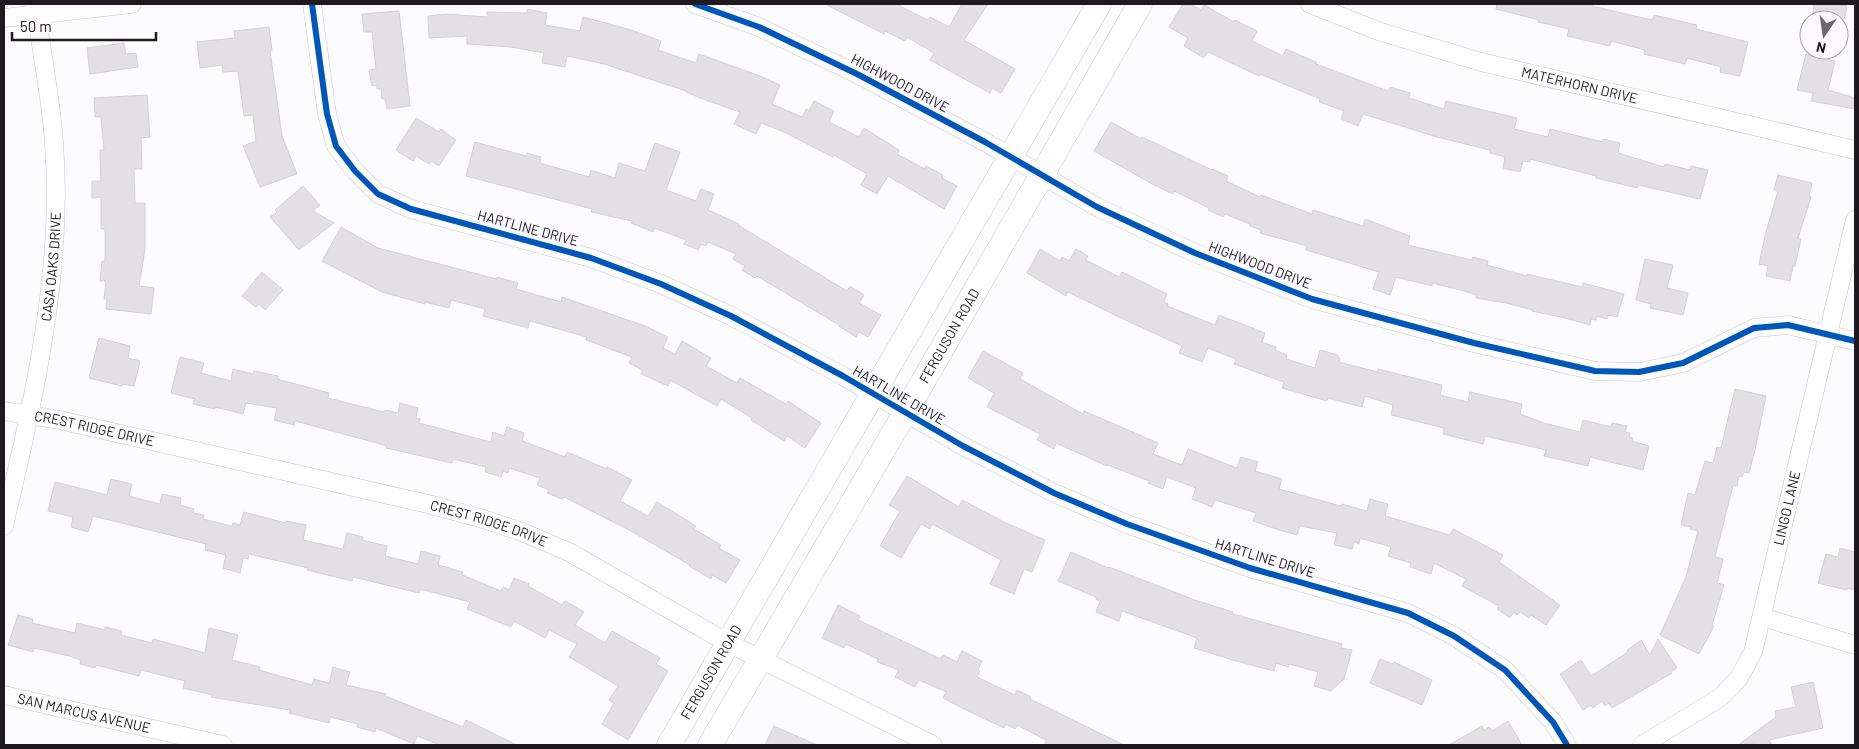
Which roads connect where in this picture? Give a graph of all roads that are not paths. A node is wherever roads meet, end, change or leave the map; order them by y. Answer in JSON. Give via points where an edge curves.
{"nodes":[{"id":1,"x":132,"y":4,"type":"edge"},
{"id":2,"x":312,"y":4,"type":"edge"},
{"id":3,"x":695,"y":4,"type":"edge"},
{"id":4,"x":1099,"y":4,"type":"edge"},
{"id":5,"x":1140,"y":4,"type":"edge"},
{"id":6,"x":1310,"y":4,"type":"edge"},
{"id":7,"x":36,"y":9,"type":"edge"},
{"id":8,"x":4,"y":18,"type":"edge"},
{"id":9,"x":1855,"y":150,"type":"edge"},
{"id":10,"x":1010,"y":156,"type":"junction"},
{"id":11,"x":1042,"y":175,"type":"junction"},
{"id":12,"x":1855,"y":220,"type":"edge"},
{"id":13,"x":1827,"y":333,"type":"junction"},
{"id":14,"x":1855,"y":341,"type":"edge"},
{"id":15,"x":873,"y":394,"type":"junction"},
{"id":16,"x":4,"y":411,"type":"edge"},
{"id":17,"x":905,"y":413,"type":"junction"},
{"id":18,"x":30,"y":415,"type":"junction"},
{"id":19,"x":4,"y":526,"type":"edge"},
{"id":20,"x":1762,"y":617,"type":"junction"},
{"id":21,"x":728,"y":643,"type":"junction"},
{"id":22,"x":1855,"y":645,"type":"edge"},
{"id":23,"x":759,"y":660,"type":"junction"},
{"id":24,"x":4,"y":694,"type":"edge"},
{"id":25,"x":223,"y":745,"type":"edge"},
{"id":26,"x":669,"y":745,"type":"edge"},
{"id":27,"x":710,"y":745,"type":"edge"},
{"id":28,"x":933,"y":745,"type":"edge"},
{"id":29,"x":1567,"y":745,"type":"edge"},
{"id":30,"x":1642,"y":745,"type":"edge"}],
"edges":[{"from":1,"to":7,"type":"street"},
{"from":2,"to":15,"type":"street","name":"HARTLINE DRIVE","via":[[327,114],[336,146],[378,194],[411,209],[591,258],[661,284],[731,316]]},
{"from":3,"to":10,"type":"street","name":"HIGHWOOD DRIVE","via":[[759,27],[857,74]]},
{"from":4,"to":10,"type":"main road","name":"FERGUSON ROAD"},
{"from":5,"to":11,"type":"main road","name":"FERGUSON ROAD"},
{"from":6,"to":9,"type":"street","name":"MATERHORN DRIVE","via":[[1378,31],[1481,62]]},
{"from":7,"to":8,"type":"street"},
{"from":7,"to":18,"type":"street","name":"CASA OAKS DRIVE","via":[[54,143],[56,220],[51,285]]},
{"from":10,"to":11,"type":"street","name":"HIGHWOOD DRIVE"},
{"from":10,"to":15,"type":"main road","name":"FERGUSON ROAD"},
{"from":11,"to":13,"type":"street","name":"HIGHWOOD DRIVE","via":[[1097,207],[1194,253],[1312,298],[1474,343],[1595,371],[1639,372],[1683,363],[1754,328],[1788,325]]},
{"from":11,"to":17,"type":"main road","name":"FERGUSON ROAD"},
{"from":12,"to":13,"type":"street","name":"LINGO LANE"},
{"from":13,"to":14,"type":"street","name":"HIGHWOOD DRIVE"},
{"from":13,"to":20,"type":"street","name":"LINGO LANE"},
{"from":15,"to":17,"type":"street","name":"HARTLINE DRIVE"},
{"from":15,"to":21,"type":"main road","name":"FERGUSON ROAD"},
{"from":16,"to":18,"type":"street","name":"CREST RIDGE DRIVE"},
{"from":17,"to":23,"type":"main road","name":"FERGUSON ROAD"},
{"from":17,"to":29,"type":"street","name":"HARTLINE DRIVE","via":[[1054,493],[1127,524],[1250,568],[1408,613],[1454,636],[1505,670],[1553,722]]},
{"from":18,"to":19,"type":"street","name":"CASA OAKS DRIVE"},
{"from":18,"to":21,"type":"street","name":"CREST RIDGE DRIVE","via":[[488,520],[569,552]]},
{"from":20,"to":22,"type":"street"},
{"from":20,"to":30,"type":"street","name":"LINGO LANE","via":[[1753,652],[1739,678],[1721,697]]},
{"from":21,"to":23,"type":"street","name":"CREST RIDGE DRIVE"},
{"from":21,"to":26,"type":"main road","name":"FERGUSON ROAD"},
{"from":23,"to":27,"type":"main road","name":"FERGUSON ROAD"},
{"from":23,"to":28,"type":"street","name":"CREST RIDGE DRIVE"},
{"from":24,"to":25,"type":"street","name":"SAN MARCUS AVENUE"}]}
